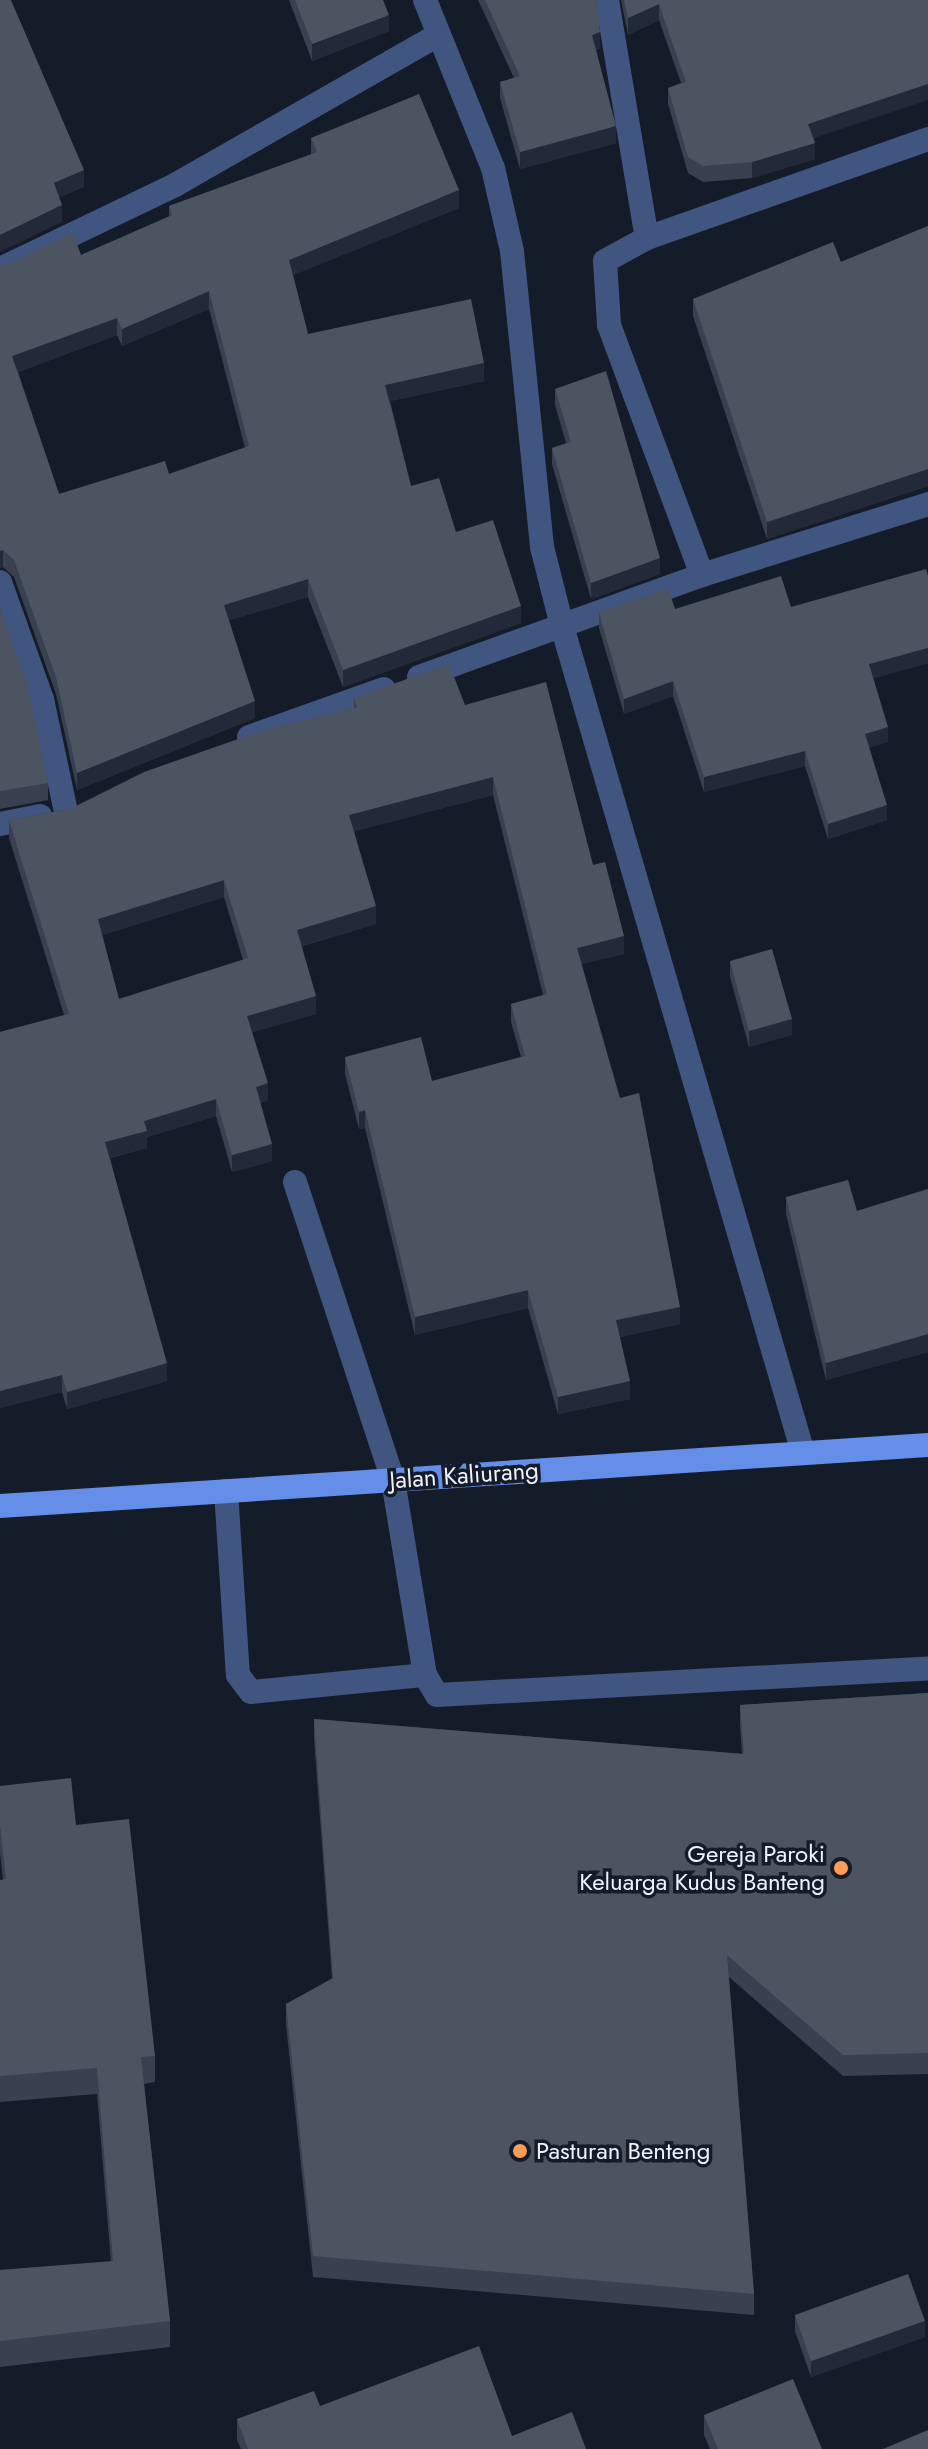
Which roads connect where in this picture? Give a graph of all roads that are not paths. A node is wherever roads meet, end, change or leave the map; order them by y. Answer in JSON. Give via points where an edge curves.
{"nodes":[{"id":1,"x":425,"y":0,"type":"edge"},
{"id":2,"x":607,"y":0,"type":"edge"},
{"id":3,"x":436,"y":36,"type":"junction"},
{"id":4,"x":928,"y":139,"type":"edge"},
{"id":5,"x":647,"y":238,"type":"junction"},
{"id":6,"x":0,"y":269,"type":"edge"},
{"id":7,"x":928,"y":504,"type":"edge"},
{"id":8,"x":702,"y":575,"type":"junction"},
{"id":9,"x":0,"y":582,"type":"edge"},
{"id":10,"x":562,"y":626,"type":"junction"},
{"id":11,"x":227,"y":745,"type":"edge"},
{"id":12,"x":90,"y":800,"type":"edge"},
{"id":13,"x":66,"y":812,"type":"junction"},
{"id":14,"x":0,"y":824,"type":"edge"},
{"id":15,"x":295,"y":1182,"type":"dead end"},
{"id":16,"x":928,"y":1445,"type":"edge"},
{"id":17,"x":803,"y":1453,"type":"junction"},
{"id":18,"x":393,"y":1480,"type":"junction"},
{"id":19,"x":226,"y":1491,"type":"junction"},
{"id":20,"x":0,"y":1506,"type":"edge"},
{"id":21,"x":928,"y":1668,"type":"edge"},
{"id":22,"x":425,"y":1675,"type":"junction"}],
"edges":[{"from":1,"to":3,"type":"street"},
{"from":2,"to":5,"type":"street"},
{"from":3,"to":6,"type":"street","via":[[175,185]]},
{"from":3,"to":10,"type":"street","via":[[493,168],[512,251],[542,547]]},
{"from":4,"to":5,"type":"street"},
{"from":5,"to":8,"type":"street","via":[[605,261],[609,325]]},
{"from":7,"to":8,"type":"street"},
{"from":8,"to":10,"type":"street"},
{"from":9,"to":13,"type":"street","via":[[42,699]]},
{"from":10,"to":11,"type":"street"},
{"from":10,"to":17,"type":"street"},
{"from":12,"to":13,"type":"street"},
{"from":13,"to":14,"type":"street"},
{"from":15,"to":18,"type":"street"},
{"from":16,"to":17,"type":"main road","name":"Jalan Kaliurang"},
{"from":17,"to":18,"type":"main road","name":"Jalan Kaliurang"},
{"from":18,"to":19,"type":"main road","name":"Jalan Kaliurang"},
{"from":18,"to":22,"type":"street"},
{"from":19,"to":20,"type":"main road","name":"Jalan Kaliurang"},
{"from":19,"to":22,"type":"street","via":[[238,1675],[251,1692]]},
{"from":21,"to":22,"type":"street","via":[[462,1699],[437,1695]]}]}
